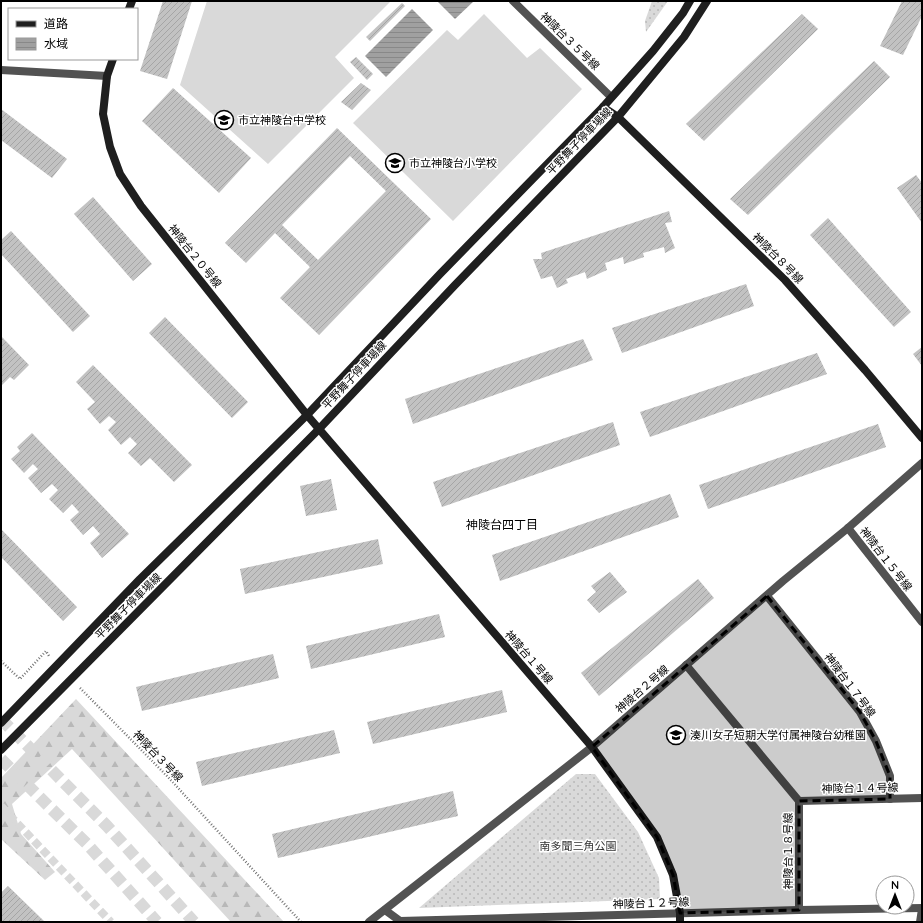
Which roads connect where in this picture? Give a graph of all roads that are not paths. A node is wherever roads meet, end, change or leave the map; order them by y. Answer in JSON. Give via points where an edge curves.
{"nodes":[{"id":1,"x":513,"y":1,"type":"edge"},
{"id":2,"x":690,"y":1,"type":"edge"},
{"id":3,"x":707,"y":1,"type":"edge"},
{"id":4,"x":113,"y":60,"type":"edge"},
{"id":5,"x":1,"y":70,"type":"edge"},
{"id":6,"x":107,"y":76,"type":"junction"},
{"id":7,"x":611,"y":97,"type":"junction"},
{"id":8,"x":603,"y":107,"type":"junction"},
{"id":9,"x":618,"y":118,"type":"junction"},
{"id":10,"x":307,"y":415,"type":"junction"},
{"id":11,"x":319,"y":429,"type":"junction"},
{"id":12,"x":922,"y":438,"type":"edge"},
{"id":13,"x":922,"y":463,"type":"edge"},
{"id":14,"x":848,"y":528,"type":"junction"},
{"id":15,"x":767,"y":596,"type":"junction"},
{"id":16,"x":922,"y":622,"type":"edge"},
{"id":17,"x":686,"y":665,"type":"junction"},
{"id":18,"x":1,"y":723,"type":"edge"},
{"id":19,"x":592,"y":747,"type":"junction"},
{"id":20,"x":1,"y":750,"type":"edge"},
{"id":21,"x":922,"y":798,"type":"edge"},
{"id":22,"x":890,"y":799,"type":"junction"},
{"id":23,"x":799,"y":801,"type":"junction"},
{"id":24,"x":922,"y":909,"type":"edge"},
{"id":25,"x":386,"y":910,"type":"junction"},
{"id":26,"x":799,"y":910,"type":"junction"},
{"id":27,"x":680,"y":913,"type":"junction"},
{"id":28,"x":369,"y":922,"type":"edge"},
{"id":29,"x":680,"y":922,"type":"edge"},
{"id":30,"x":920,"y":922,"type":"edge"}],
"edges":[{"from":1,"to":7,"type":"street","name":"神陵台３５号線"},
{"from":2,"to":7,"type":"main road","name":"平野舞子停車場線","via":[[653,51]]},
{"from":3,"to":9,"type":"main road","name":"平野舞子停車場線","via":[[684,37]]},
{"from":4,"to":6,"type":"main road","name":"神陵台２０号線"},
{"from":5,"to":6,"type":"street"},
{"from":6,"to":10,"type":"main road","name":"神陵台２０号線","via":[[103,114],[110,147],[120,174],[141,206]]},
{"from":7,"to":8,"type":"main road","name":"平野舞子停車場線"},
{"from":8,"to":9,"type":"main road","name":"神陵台８号線"},
{"from":8,"to":10,"type":"main road","name":"平野舞子停車場線"},
{"from":9,"to":11,"type":"main road","name":"平野舞子停車場線"},
{"from":9,"to":12,"type":"main road","name":"神陵台８号線","via":[[785,280]]},
{"from":10,"to":11,"type":"main road","name":"神陵台２０号線"},
{"from":10,"to":18,"type":"main road","name":"平野舞子停車場線","via":[[140,579]]},
{"from":11,"to":19,"type":"main road","name":"神陵台１号線"},
{"from":11,"to":20,"type":"main road","name":"平野舞子停車場線"},
{"from":13,"to":14,"type":"street","name":"神陵台２号線"},
{"from":14,"to":15,"type":"street","name":"神陵台２号線"},
{"from":14,"to":16,"type":"street","name":"神陵台１５号線"},
{"from":15,"to":17,"type":"street","name":"神陵台２号線"},
{"from":15,"to":22,"type":"street","name":"神陵台１７号線","via":[[860,712],[876,741],[890,776]]},
{"from":17,"to":19,"type":"street","name":"神陵台２号線"},
{"from":17,"to":23,"type":"street","name":"神陵台１８号線"},
{"from":19,"to":25,"type":"street","name":"神陵台２号線"},
{"from":19,"to":27,"type":"main road","name":"神陵台１号線","via":[[657,837],[673,875]]},
{"from":21,"to":22,"type":"street","name":"神陵台１４号線"},
{"from":22,"to":23,"type":"street","name":"神陵台１４号線"},
{"from":23,"to":26,"type":"street","name":"神陵台１８号線"},
{"from":24,"to":26,"type":"street","name":"神陵台１２号線"},
{"from":24,"to":30,"type":"street"},
{"from":25,"to":27,"type":"street","name":"神陵台１２号線","via":[[400,921]]},
{"from":25,"to":28,"type":"street","name":"神陵台２号線"},
{"from":26,"to":27,"type":"street","name":"神陵台１２号線"},
{"from":27,"to":29,"type":"main road","name":"神陵台１号線"}]}
